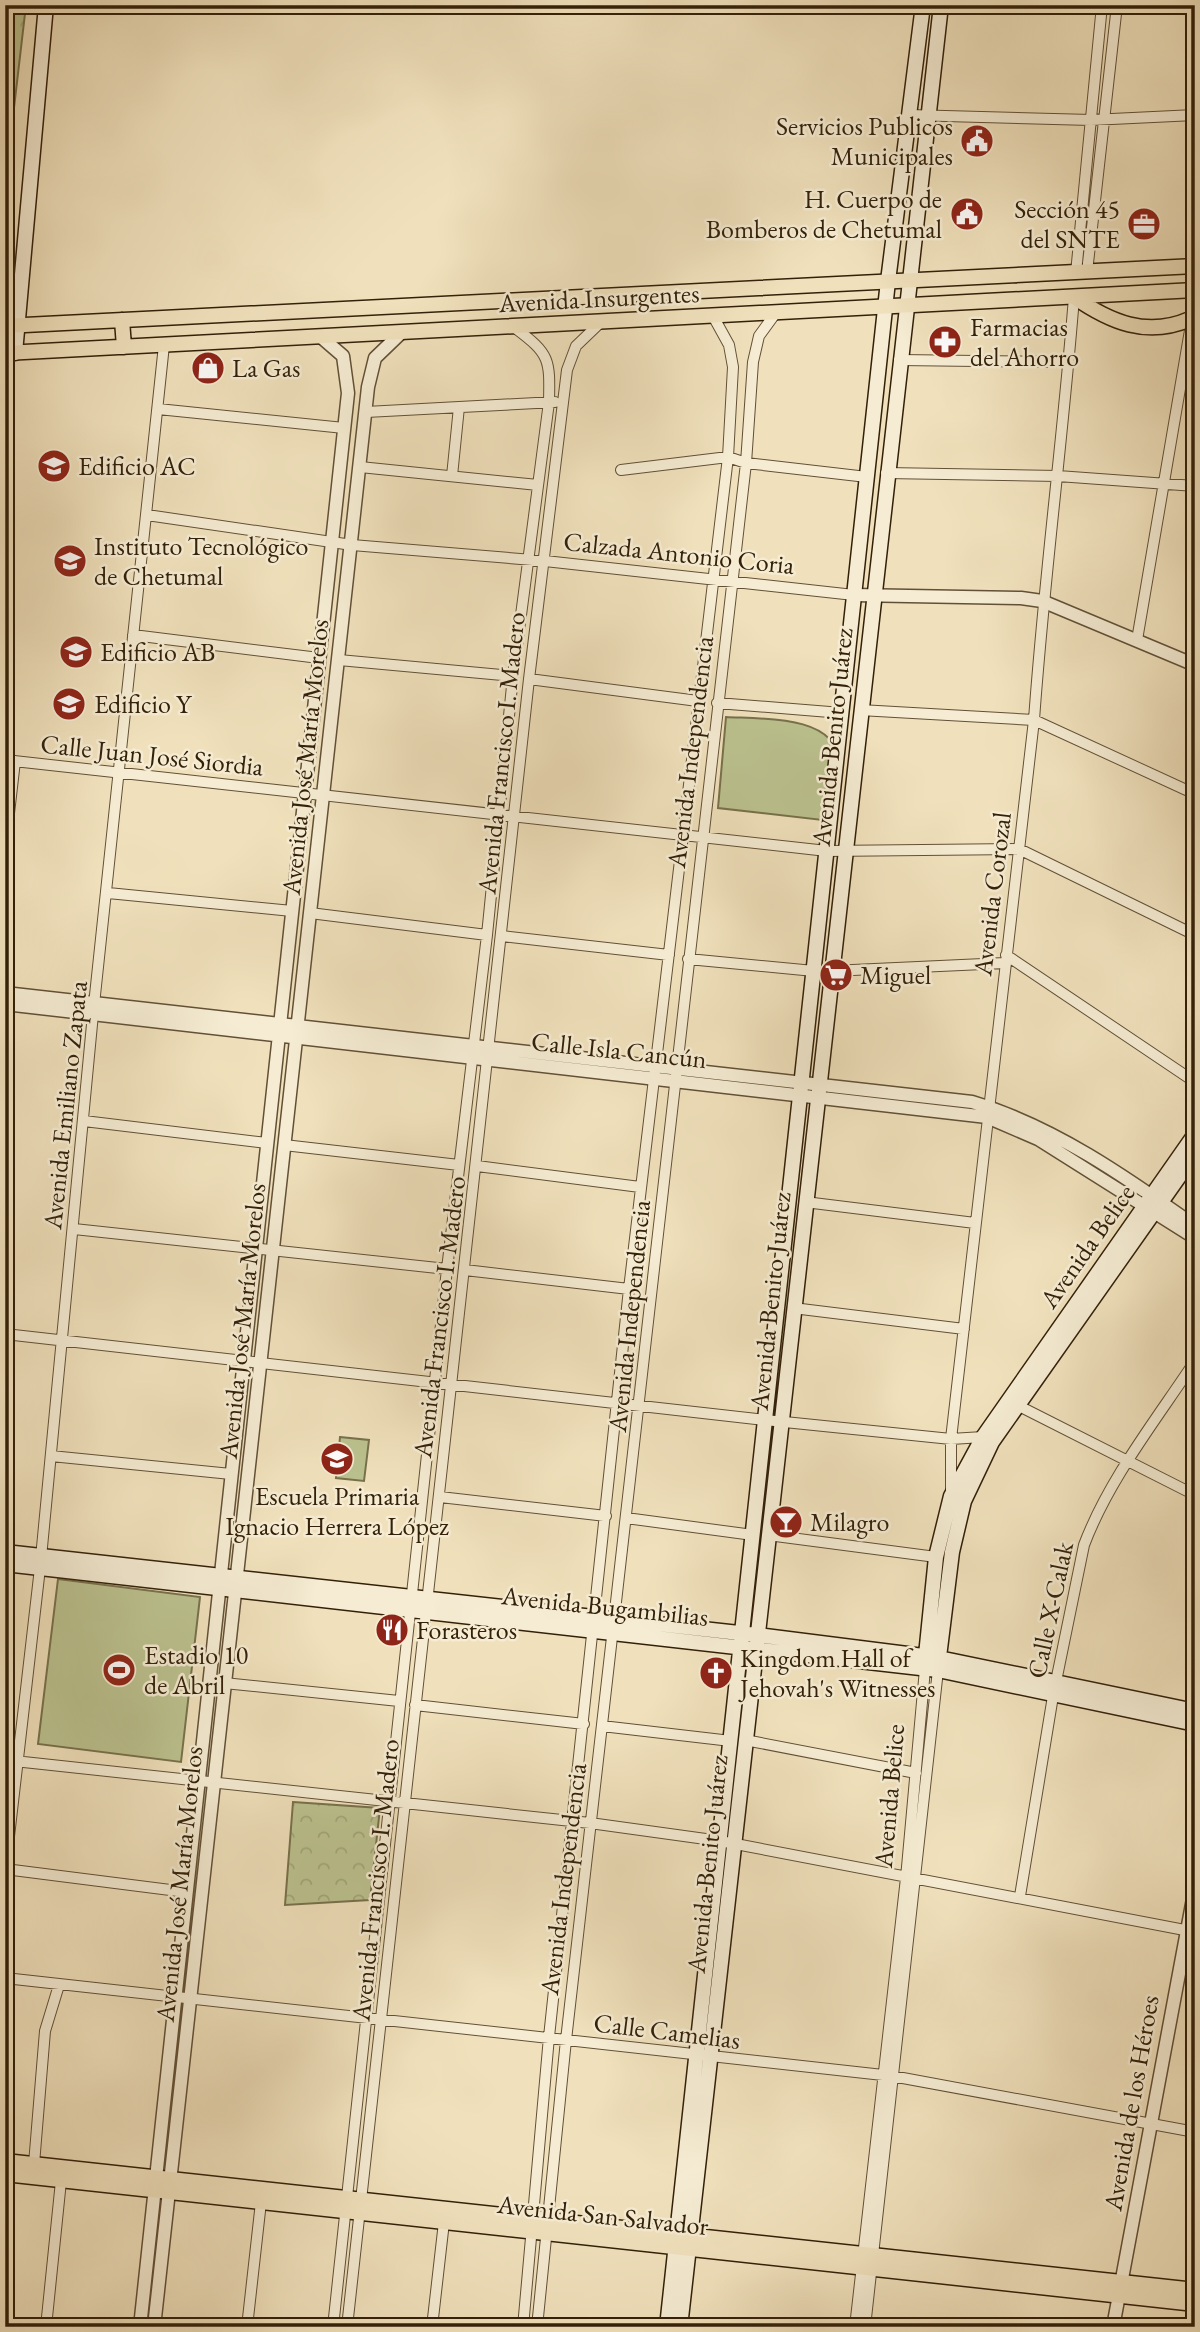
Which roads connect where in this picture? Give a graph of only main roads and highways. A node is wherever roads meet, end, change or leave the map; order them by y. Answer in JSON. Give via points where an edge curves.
{"nodes":[{"id":1,"x":46,"y":5,"type":"edge"},
{"id":2,"x":923,"y":5,"type":"edge"},
{"id":3,"x":941,"y":5,"type":"edge"},
{"id":4,"x":1193,"y":271,"type":"edge"},
{"id":5,"x":973,"y":278,"type":"junction"},
{"id":6,"x":888,"y":281,"type":"junction"},
{"id":7,"x":908,"y":281,"type":"junction"},
{"id":8,"x":803,"y":285,"type":"junction"},
{"id":9,"x":1195,"y":290,"type":"edge"},
{"id":10,"x":1074,"y":297,"type":"junction"},
{"id":11,"x":973,"y":302,"type":"junction"},
{"id":12,"x":885,"y":307,"type":"junction"},
{"id":13,"x":905,"y":307,"type":"junction"},
{"id":14,"x":248,"y":313,"type":"junction"},
{"id":15,"x":803,"y":313,"type":"junction"},
{"id":16,"x":1190,"y":319,"type":"road end"},
{"id":17,"x":121,"y":320,"type":"junction"},
{"id":18,"x":10,"y":325,"type":"edge"},
{"id":19,"x":250,"y":341,"type":"junction"},
{"id":20,"x":124,"y":347,"type":"junction"},
{"id":21,"x":10,"y":353,"type":"edge"},
{"id":22,"x":1195,"y":1134,"type":"edge"},
{"id":23,"x":1195,"y":1154,"type":"edge"},
{"id":24,"x":1153,"y":1203,"type":"junction"},
{"id":25,"x":1015,"y":1403,"type":"junction"},
{"id":26,"x":5,"y":1552,"type":"edge"},
{"id":27,"x":40,"y":1562,"type":"junction"},
{"id":28,"x":5,"y":1564,"type":"edge"},
{"id":29,"x":749,"y":1640,"type":"junction"},
{"id":30,"x":932,"y":1664,"type":"junction"},
{"id":31,"x":1055,"y":1690,"type":"junction"},
{"id":32,"x":1195,"y":1711,"type":"edge"},
{"id":33,"x":1195,"y":1724,"type":"edge"},
{"id":34,"x":5,"y":2161,"type":"edge"},
{"id":35,"x":5,"y":2175,"type":"edge"},
{"id":36,"x":161,"y":2185,"type":"junction"},
{"id":37,"x":353,"y":2205,"type":"junction"},
{"id":38,"x":540,"y":2226,"type":"junction"},
{"id":39,"x":683,"y":2241,"type":"junction"},
{"id":40,"x":1121,"y":2289,"type":"junction"},
{"id":41,"x":1195,"y":2290,"type":"edge"},
{"id":42,"x":1195,"y":2304,"type":"edge"},
{"id":43,"x":667,"y":2327,"type":"edge"},
{"id":44,"x":680,"y":2327,"type":"edge"}],
"edges":[{"from":1,"to":18,"type":"main road"},
{"from":2,"to":6,"type":"main road","name":"Avenida Benito Juárez"},
{"from":3,"to":7,"type":"main road","name":"Avenida Benito Juárez"},
{"from":4,"to":5,"type":"main road","name":"Avenida Insurgentes"},
{"from":5,"to":7,"type":"main road","name":"Avenida Insurgentes"},
{"from":5,"to":11,"type":"main road"},
{"from":6,"to":7,"type":"main road","name":"Avenida Insurgentes"},
{"from":6,"to":8,"type":"main road","name":"Avenida Insurgentes"},
{"from":6,"to":12,"type":"main road","name":"Avenida Benito Juárez"},
{"from":7,"to":13,"type":"main road","name":"Avenida Benito Juárez"},
{"from":8,"to":14,"type":"main road","name":"Avenida Insurgentes"},
{"from":8,"to":15,"type":"main road"},
{"from":9,"to":10,"type":"main road","name":"Avenida Insurgentes"},
{"from":10,"to":11,"type":"main road","name":"Avenida Insurgentes"},
{"from":10,"to":16,"type":"main road","via":[[1103,317],[1128,325],[1164,327]]},
{"from":11,"to":13,"type":"main road","name":"Avenida Insurgentes"},
{"from":12,"to":13,"type":"main road","name":"Avenida Insurgentes"},
{"from":12,"to":15,"type":"main road","name":"Avenida Insurgentes"},
{"from":12,"to":29,"type":"main road","name":"Avenida Benito Juárez","via":[[753,1535]]},
{"from":13,"to":29,"type":"main road","name":"Avenida Benito Juárez","via":[[768,1535]]},
{"from":14,"to":17,"type":"main road","name":"Avenida Insurgentes"},
{"from":14,"to":19,"type":"main road"},
{"from":15,"to":19,"type":"main road","name":"Avenida Insurgentes"},
{"from":17,"to":18,"type":"main road","name":"Avenida Insurgentes"},
{"from":17,"to":20,"type":"main road"},
{"from":18,"to":21,"type":"main road"},
{"from":19,"to":20,"type":"main road","name":"Avenida Insurgentes"},
{"from":20,"to":21,"type":"main road","name":"Avenida Insurgentes"},
{"from":22,"to":24,"type":"main road","name":"Avenida Belice"},
{"from":23,"to":24,"type":"main road","name":"Avenida Belice"},
{"from":24,"to":25,"type":"main road","name":"Avenida Belice"},
{"from":25,"to":30,"type":"main road","name":"Avenida Belice","via":[[964,1501]]},
{"from":25,"to":30,"type":"main road","name":"Avenida Belice","via":[[984,1437],[951,1496],[936,1557]]},
{"from":26,"to":27,"type":"main road","name":"Avenida Bugambilias"},
{"from":27,"to":28,"type":"main road","name":"Avenida Bugambilias"},
{"from":27,"to":29,"type":"main road","name":"Avenida Bugambilias"},
{"from":29,"to":30,"type":"main road","name":"Avenida Bugambilias"},
{"from":29,"to":39,"type":"main road","name":"Avenida Benito Juárez"},
{"from":30,"to":31,"type":"main road","name":"Avenida Bugambilias"},
{"from":31,"to":32,"type":"main road","name":"Avenida Bugambilias"},
{"from":31,"to":33,"type":"main road","name":"Avenida Bugambilias"},
{"from":34,"to":36,"type":"main road","name":"Avenida San Salvador"},
{"from":35,"to":36,"type":"main road","name":"Avenida San Salvador"},
{"from":36,"to":37,"type":"main road","name":"Avenida San Salvador"},
{"from":36,"to":37,"type":"main road","name":"Avenida San Salvador","via":[[261,2202]]},
{"from":37,"to":38,"type":"main road","name":"Avenida San Salvador"},
{"from":37,"to":38,"type":"main road","name":"Avenida San Salvador","via":[[444,2222]]},
{"from":38,"to":39,"type":"main road","name":"Avenida San Salvador"},
{"from":39,"to":40,"type":"main road","name":"Avenida San Salvador"},
{"from":39,"to":43,"type":"main road","name":"Avenida Benito Juárez"},
{"from":39,"to":44,"type":"main road","name":"Avenida Benito Juárez"},
{"from":40,"to":41,"type":"main road","name":"Avenida San Salvador"},
{"from":40,"to":42,"type":"main road","name":"Avenida San Salvador"}]}
